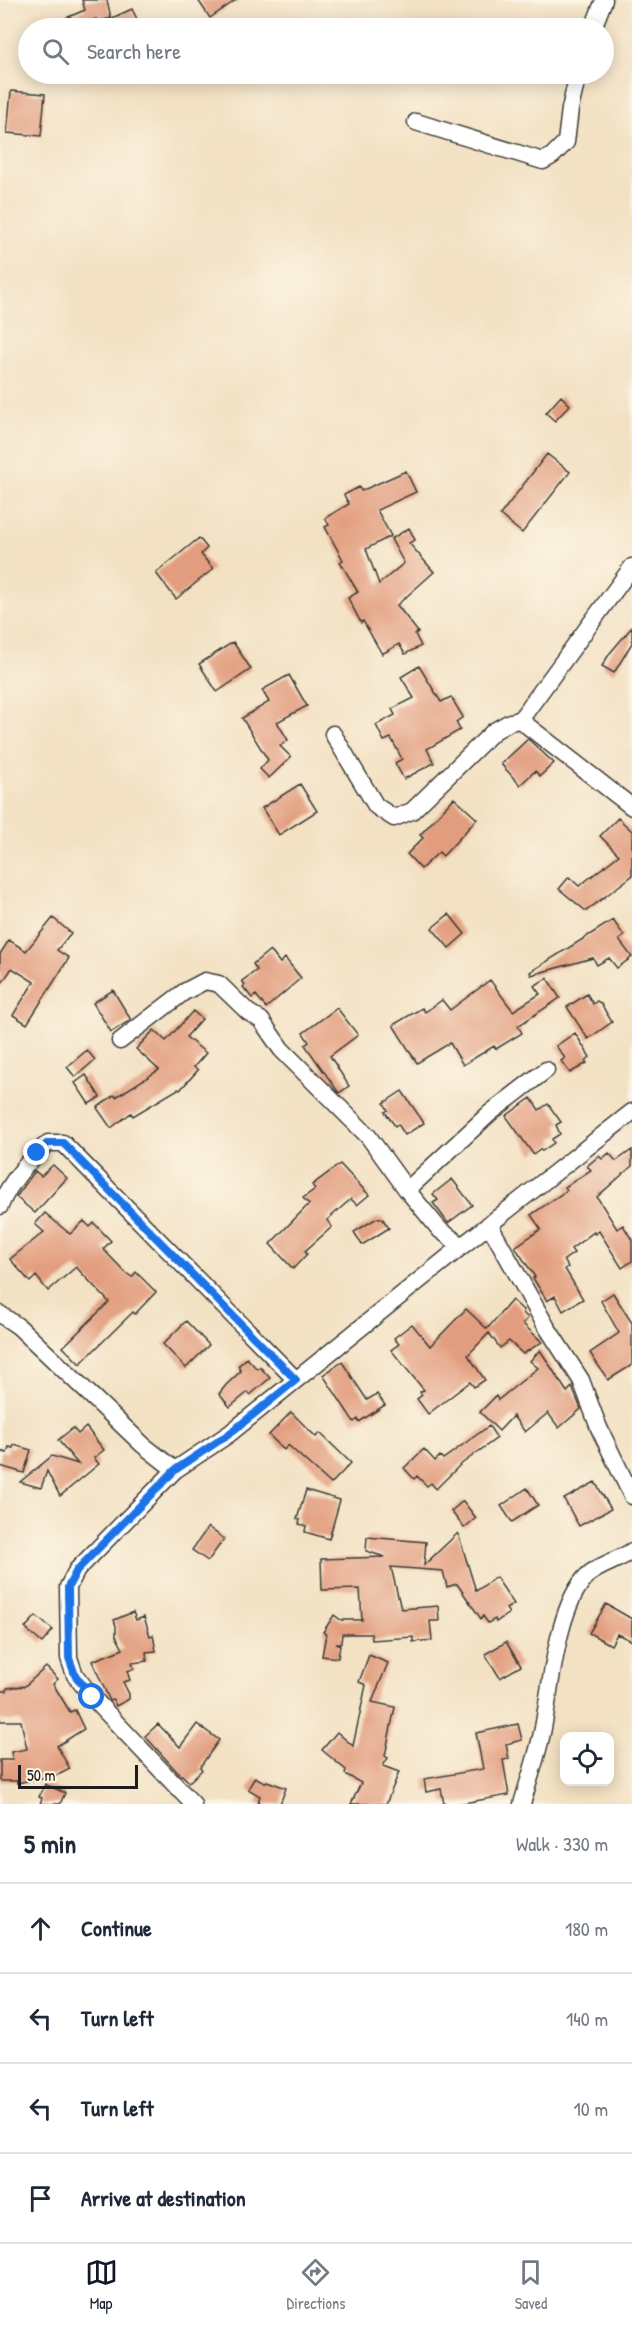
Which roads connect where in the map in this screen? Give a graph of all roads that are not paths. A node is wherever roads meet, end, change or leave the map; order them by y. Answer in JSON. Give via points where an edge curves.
{"nodes":[{"id":1,"x":604,"y":0,"type":"edge"},
{"id":2,"x":597,"y":18,"type":"edge"},
{"id":3,"x":576,"y":84,"type":"edge"},
{"id":4,"x":416,"y":122,"type":"dead end"},
{"id":5,"x":632,"y":567,"type":"edge"},
{"id":6,"x":520,"y":720,"type":"junction"},
{"id":7,"x":333,"y":734,"type":"dead end"},
{"id":8,"x":632,"y":807,"type":"edge"},
{"id":9,"x":120,"y":1041,"type":"dead end"},
{"id":10,"x":546,"y":1070,"type":"dead end"},
{"id":11,"x":632,"y":1112,"type":"edge"},
{"id":12,"x":407,"y":1190,"type":"junction"},
{"id":13,"x":0,"y":1206,"type":"edge"},
{"id":14,"x":489,"y":1224,"type":"junction"},
{"id":15,"x":462,"y":1246,"type":"junction"},
{"id":16,"x":0,"y":1314,"type":"edge"},
{"id":17,"x":296,"y":1380,"type":"junction"},
{"id":18,"x":175,"y":1470,"type":"junction"},
{"id":19,"x":632,"y":1496,"type":"edge"},
{"id":20,"x":632,"y":1551,"type":"edge"},
{"id":21,"x":193,"y":1804,"type":"edge"},
{"id":22,"x":522,"y":1804,"type":"edge"}],
"edges":[{"from":1,"to":2,"type":"street"},
{"from":3,"to":4,"type":"street","via":[[566,142],[543,160]]},
{"from":5,"to":6,"type":"street"},
{"from":6,"to":7,"type":"street","via":[[494,731],[412,810],[394,818],[376,806]]},
{"from":6,"to":8,"type":"street"},
{"from":9,"to":12,"type":"street","via":[[184,992],[205,981],[219,984],[261,1020],[281,1049],[352,1118]]},
{"from":10,"to":12,"type":"street","via":[[489,1113]]},
{"from":11,"to":14,"type":"street"},
{"from":12,"to":15,"type":"street","via":[[440,1230]]},
{"from":13,"to":17,"type":"street","via":[[4,1195],[37,1153],[48,1143],[63,1143]]},
{"from":14,"to":15,"type":"street"},
{"from":14,"to":19,"type":"street","via":[[581,1380]]},
{"from":15,"to":17,"type":"street"},
{"from":16,"to":18,"type":"street","via":[[20,1327],[143,1445]]},
{"from":17,"to":18,"type":"street","via":[[229,1434]]},
{"from":18,"to":21,"type":"street","via":[[77,1570],[68,1587],[69,1658],[75,1675],[92,1697]]},
{"from":20,"to":22,"type":"street","via":[[588,1575],[569,1603]]}]}
